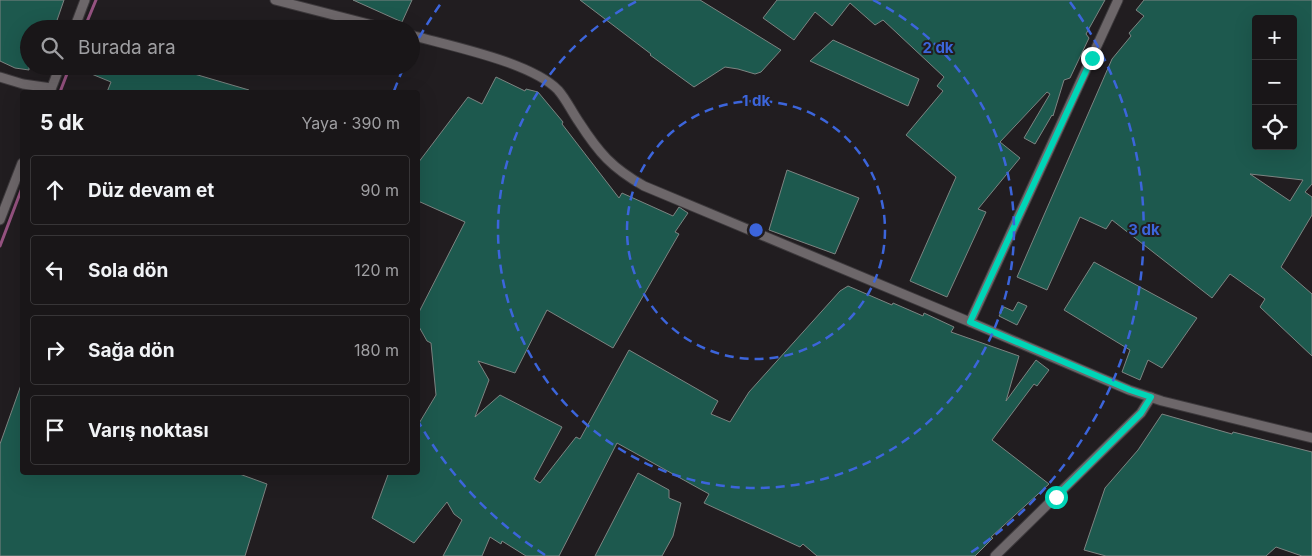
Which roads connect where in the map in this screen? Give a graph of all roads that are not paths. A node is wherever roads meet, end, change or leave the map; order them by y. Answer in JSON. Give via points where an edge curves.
{"nodes":[{"id":1,"x":84,"y":0,"type":"edge"},
{"id":2,"x":275,"y":0,"type":"edge"},
{"id":3,"x":1118,"y":0,"type":"edge"},
{"id":4,"x":77,"y":20,"type":"edge"},
{"id":5,"x":353,"y":20,"type":"edge"},
{"id":6,"x":420,"y":37,"type":"edge"},
{"id":7,"x":57,"y":75,"type":"edge"},
{"id":8,"x":0,"y":77,"type":"edge"},
{"id":9,"x":51,"y":90,"type":"edge"},
{"id":10,"x":20,"y":168,"type":"edge"},
{"id":11,"x":0,"y":220,"type":"edge"},
{"id":12,"x":970,"y":322,"type":"junction"},
{"id":13,"x":1151,"y":397,"type":"junction"},
{"id":14,"x":1312,"y":438,"type":"edge"},
{"id":15,"x":995,"y":556,"type":"edge"}],
"edges":[{"from":1,"to":4,"type":"street"},
{"from":2,"to":5,"type":"street"},
{"from":3,"to":12,"type":"street"},
{"from":6,"to":12,"type":"street","via":[[498,59],[546,80],[558,91],[605,158],[622,174],[644,186]]},
{"from":7,"to":9,"type":"street"},
{"from":8,"to":9,"type":"street"},
{"from":10,"to":11,"type":"street"},
{"from":12,"to":13,"type":"street"},
{"from":13,"to":14,"type":"street"},
{"from":13,"to":15,"type":"street","via":[[1141,413]]}]}
